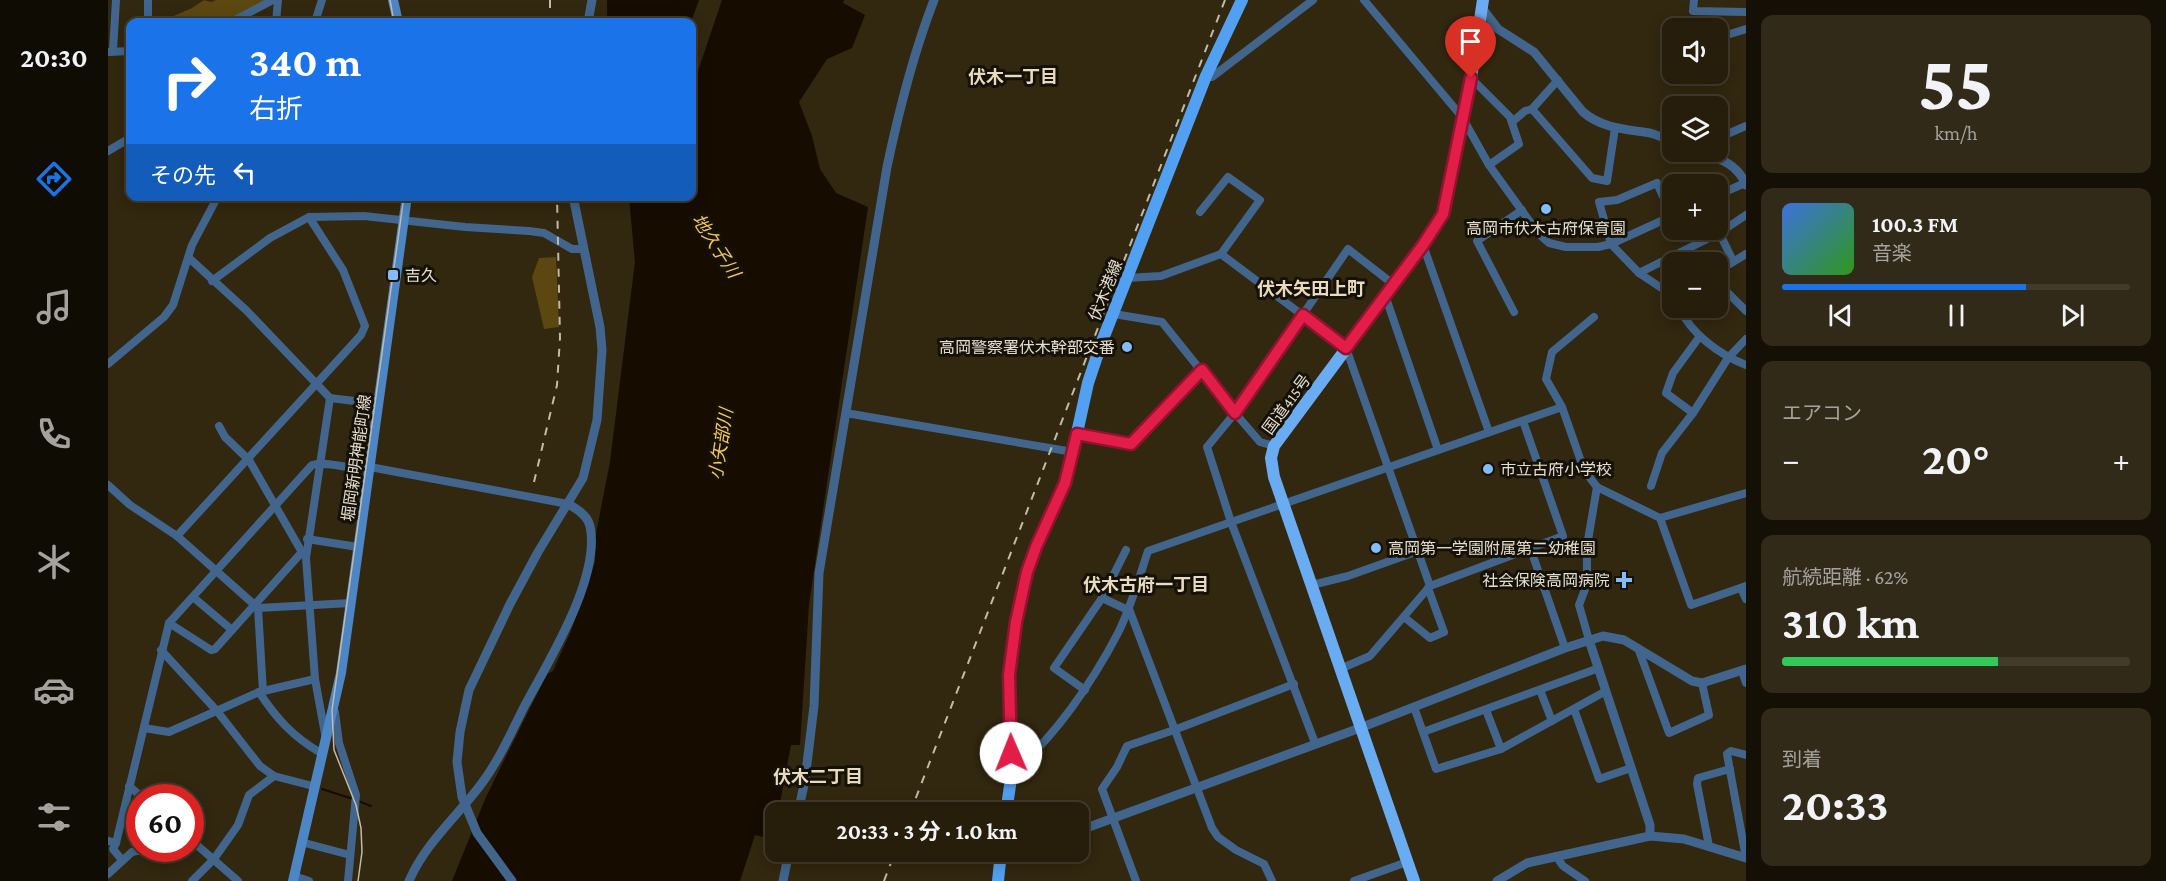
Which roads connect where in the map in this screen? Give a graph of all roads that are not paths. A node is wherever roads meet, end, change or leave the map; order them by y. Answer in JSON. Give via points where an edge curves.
{"nodes":[{"id":1,"x":116,"y":0,"type":"edge"},
{"id":2,"x":148,"y":0,"type":"edge"},
{"id":3,"x":273,"y":0,"type":"edge"},
{"id":4,"x":278,"y":0,"type":"edge"},
{"id":5,"x":322,"y":0,"type":"edge"},
{"id":6,"x":387,"y":0,"type":"edge"},
{"id":7,"x":393,"y":0,"type":"edge"},
{"id":8,"x":592,"y":0,"type":"edge"},
{"id":9,"x":934,"y":0,"type":"edge"},
{"id":10,"x":1242,"y":0,"type":"edge"},
{"id":11,"x":1314,"y":0,"type":"edge"},
{"id":12,"x":1364,"y":0,"type":"edge"},
{"id":13,"x":1694,"y":0,"type":"edge"},
{"id":14,"x":1482,"y":4,"type":"edge"},
{"id":15,"x":1746,"y":12,"type":"edge"},
{"id":16,"x":148,"y":18,"type":"edge"},
{"id":17,"x":239,"y":18,"type":"edge"},
{"id":18,"x":276,"y":18,"type":"edge"},
{"id":19,"x":316,"y":18,"type":"edge"},
{"id":20,"x":390,"y":18,"type":"edge"},
{"id":21,"x":397,"y":18,"type":"edge"},
{"id":22,"x":589,"y":18,"type":"edge"},
{"id":23,"x":1746,"y":29,"type":"edge"},
{"id":24,"x":1728,"y":34,"type":"edge"},
{"id":25,"x":126,"y":51,"type":"edge"},
{"id":26,"x":110,"y":52,"type":"edge"},
{"id":27,"x":1206,"y":76,"type":"junction"},
{"id":28,"x":1471,"y":78,"type":"junction"},
{"id":29,"x":1558,"y":80,"type":"junction"},
{"id":30,"x":1532,"y":109,"type":"junction"},
{"id":31,"x":1462,"y":117,"type":"junction"},
{"id":32,"x":1512,"y":122,"type":"junction"},
{"id":33,"x":1746,"y":126,"type":"edge"},
{"id":34,"x":1615,"y":128,"type":"junction"},
{"id":35,"x":1728,"y":134,"type":"edge"},
{"id":36,"x":1662,"y":137,"type":"edge"},
{"id":37,"x":126,"y":140,"type":"edge"},
{"id":38,"x":108,"y":151,"type":"edge"},
{"id":39,"x":1727,"y":162,"type":"edge"},
{"id":40,"x":1489,"y":165,"type":"junction"},
{"id":41,"x":1746,"y":184,"type":"edge"},
{"id":42,"x":1728,"y":191,"type":"edge"},
{"id":43,"x":1662,"y":194,"type":"edge"},
{"id":44,"x":215,"y":201,"type":"edge"},
{"id":45,"x":401,"y":201,"type":"edge"},
{"id":46,"x":406,"y":201,"type":"edge"},
{"id":47,"x":574,"y":201,"type":"edge"},
{"id":48,"x":1522,"y":210,"type":"junction"},
{"id":49,"x":1200,"y":212,"type":"dead end"},
{"id":50,"x":1746,"y":215,"type":"edge"},
{"id":51,"x":309,"y":217,"type":"junction"},
{"id":52,"x":401,"y":219,"type":"junction"},
{"id":53,"x":1662,"y":221,"type":"edge"},
{"id":54,"x":1728,"y":225,"type":"edge"},
{"id":55,"x":1701,"y":240,"type":"edge"},
{"id":56,"x":1722,"y":240,"type":"edge"},
{"id":57,"x":1611,"y":244,"type":"junction"},
{"id":58,"x":1423,"y":245,"type":"junction"},
{"id":59,"x":584,"y":249,"type":"junction"},
{"id":60,"x":1221,"y":254,"type":"junction"},
{"id":61,"x":1746,"y":254,"type":"edge"},
{"id":62,"x":189,"y":258,"type":"junction"},
{"id":63,"x":1733,"y":261,"type":"junction"},
{"id":64,"x":1728,"y":264,"type":"edge"},
{"id":65,"x":1639,"y":273,"type":"junction"},
{"id":66,"x":1128,"y":278,"type":"junction"},
{"id":67,"x":212,"y":281,"type":"junction"},
{"id":68,"x":1393,"y":284,"type":"junction"},
{"id":69,"x":1662,"y":288,"type":"edge"},
{"id":70,"x":1728,"y":293,"type":"edge"},
{"id":71,"x":1385,"y":296,"type":"junction"},
{"id":72,"x":1746,"y":310,"type":"edge"},
{"id":73,"x":1514,"y":312,"type":"dead end"},
{"id":74,"x":1113,"y":314,"type":"junction"},
{"id":75,"x":1303,"y":315,"type":"junction"},
{"id":76,"x":1594,"y":317,"type":"dead end"},
{"id":77,"x":1684,"y":318,"type":"edge"},
{"id":78,"x":1700,"y":336,"type":"junction"},
{"id":79,"x":1746,"y":339,"type":"edge"},
{"id":80,"x":1346,"y":348,"type":"junction"},
{"id":81,"x":1728,"y":358,"type":"junction"},
{"id":82,"x":108,"y":364,"type":"edge"},
{"id":83,"x":1746,"y":365,"type":"edge"},
{"id":84,"x":1202,"y":370,"type":"junction"},
{"id":85,"x":318,"y":383,"type":"junction"},
{"id":86,"x":330,"y":398,"type":"junction"},
{"id":87,"x":376,"y":404,"type":"junction"},
{"id":88,"x":1562,"y":407,"type":"junction"},
{"id":89,"x":846,"y":413,"type":"junction"},
{"id":90,"x":1235,"y":413,"type":"junction"},
{"id":91,"x":1693,"y":413,"type":"junction"},
{"id":92,"x":1523,"y":421,"type":"junction"},
{"id":93,"x":219,"y":426,"type":"dead end"},
{"id":94,"x":1489,"y":432,"type":"junction"},
{"id":95,"x":1077,"y":434,"type":"junction"},
{"id":96,"x":1274,"y":446,"type":"junction"},
{"id":97,"x":1437,"y":450,"type":"junction"},
{"id":98,"x":1073,"y":452,"type":"junction"},
{"id":99,"x":249,"y":459,"type":"junction"},
{"id":100,"x":320,"y":463,"type":"junction"},
{"id":101,"x":1388,"y":467,"type":"junction"},
{"id":102,"x":367,"y":468,"type":"junction"},
{"id":103,"x":108,"y":485,"type":"edge"},
{"id":104,"x":1651,"y":486,"type":"dead end"},
{"id":105,"x":1597,"y":487,"type":"junction"},
{"id":106,"x":1746,"y":493,"type":"edge"},
{"id":107,"x":276,"y":504,"type":"junction"},
{"id":108,"x":568,"y":504,"type":"junction"},
{"id":109,"x":1284,"y":504,"type":"junction"},
{"id":110,"x":1660,"y":518,"type":"junction"},
{"id":111,"x":1231,"y":522,"type":"junction"},
{"id":112,"x":177,"y":536,"type":"junction"},
{"id":113,"x":307,"y":539,"type":"junction"},
{"id":114,"x":356,"y":547,"type":"junction"},
{"id":115,"x":1126,"y":550,"type":"dead end"},
{"id":116,"x":1531,"y":550,"type":"junction"},
{"id":117,"x":1418,"y":551,"type":"junction"},
{"id":118,"x":304,"y":555,"type":"junction"},
{"id":119,"x":216,"y":571,"type":"junction"},
{"id":120,"x":1312,"y":585,"type":"junction"},
{"id":121,"x":1429,"y":587,"type":"junction"},
{"id":122,"x":1744,"y":587,"type":"edge"},
{"id":123,"x":193,"y":597,"type":"junction"},
{"id":124,"x":1102,"y":598,"type":"junction"},
{"id":125,"x":1746,"y":599,"type":"edge"},
{"id":126,"x":348,"y":603,"type":"junction"},
{"id":127,"x":309,"y":604,"type":"junction"},
{"id":128,"x":256,"y":606,"type":"junction"},
{"id":129,"x":1128,"y":609,"type":"junction"},
{"id":130,"x":1404,"y":617,"type":"junction"},
{"id":131,"x":169,"y":623,"type":"junction"},
{"id":132,"x":231,"y":630,"type":"junction"},
{"id":133,"x":1589,"y":640,"type":"junction"},
{"id":134,"x":1638,"y":647,"type":"junction"},
{"id":135,"x":1565,"y":648,"type":"junction"},
{"id":136,"x":161,"y":650,"type":"junction"},
{"id":137,"x":1599,"y":668,"type":"junction"},
{"id":138,"x":1340,"y":669,"type":"junction"},
{"id":139,"x":1744,"y":670,"type":"edge"},
{"id":140,"x":315,"y":679,"type":"junction"},
{"id":141,"x":1746,"y":682,"type":"edge"},
{"id":142,"x":1702,"y":683,"type":"junction"},
{"id":143,"x":1294,"y":684,"type":"junction"},
{"id":144,"x":1084,"y":690,"type":"junction"},
{"id":145,"x":1540,"y":690,"type":"junction"},
{"id":146,"x":261,"y":692,"type":"junction"},
{"id":147,"x":1606,"y":692,"type":"junction"},
{"id":148,"x":336,"y":695,"type":"junction"},
{"id":149,"x":1414,"y":707,"type":"junction"},
{"id":150,"x":1574,"y":709,"type":"junction"},
{"id":151,"x":1486,"y":710,"type":"junction"},
{"id":152,"x":217,"y":711,"type":"junction"},
{"id":153,"x":328,"y":722,"type":"junction"},
{"id":154,"x":1552,"y":722,"type":"junction"},
{"id":155,"x":144,"y":728,"type":"junction"},
{"id":156,"x":1360,"y":728,"type":"junction"},
{"id":157,"x":1174,"y":730,"type":"junction"},
{"id":158,"x":1423,"y":732,"type":"junction"},
{"id":159,"x":325,"y":735,"type":"junction"},
{"id":160,"x":1315,"y":742,"type":"junction"},
{"id":161,"x":1501,"y":749,"type":"junction"},
{"id":162,"x":321,"y":753,"type":"junction"},
{"id":163,"x":1746,"y":755,"type":"edge"},
{"id":164,"x":1631,"y":768,"type":"junction"},
{"id":165,"x":1730,"y":769,"type":"junction"},
{"id":166,"x":1012,"y":772,"type":"junction"},
{"id":167,"x":274,"y":776,"type":"junction"},
{"id":168,"x":130,"y":784,"type":"edge"},
{"id":169,"x":314,"y":786,"type":"junction"},
{"id":170,"x":1195,"y":787,"type":"junction"},
{"id":171,"x":126,"y":796,"type":"edge"},
{"id":172,"x":800,"y":802,"type":"edge"},
{"id":173,"x":1008,"y":802,"type":"edge"},
{"id":174,"x":1112,"y":818,"type":"junction"},
{"id":175,"x":1089,"y":827,"type":"edge"},
{"id":176,"x":1650,"y":836,"type":"junction"},
{"id":177,"x":112,"y":842,"type":"edge"},
{"id":178,"x":301,"y":842,"type":"junction"},
{"id":179,"x":1709,"y":846,"type":"junction"},
{"id":180,"x":204,"y":851,"type":"edge"},
{"id":181,"x":350,"y":855,"type":"junction"},
{"id":182,"x":1556,"y":856,"type":"junction"},
{"id":183,"x":126,"y":857,"type":"edge"},
{"id":184,"x":1746,"y":858,"type":"edge"},
{"id":185,"x":214,"y":859,"type":"junction"},
{"id":186,"x":122,"y":860,"type":"junction"},
{"id":187,"x":787,"y":862,"type":"edge"},
{"id":188,"x":1000,"y":862,"type":"edge"},
{"id":189,"x":1407,"y":862,"type":"junction"},
{"id":190,"x":108,"y":874,"type":"edge"},
{"id":191,"x":293,"y":878,"type":"edge"},
{"id":192,"x":192,"y":881,"type":"edge"},
{"id":193,"x":238,"y":881,"type":"edge"},
{"id":194,"x":309,"y":881,"type":"edge"},
{"id":195,"x":348,"y":881,"type":"edge"},
{"id":196,"x":409,"y":881,"type":"edge"},
{"id":197,"x":512,"y":881,"type":"edge"},
{"id":198,"x":783,"y":881,"type":"edge"},
{"id":199,"x":998,"y":881,"type":"edge"},
{"id":200,"x":1136,"y":881,"type":"edge"},
{"id":201,"x":1272,"y":881,"type":"edge"},
{"id":202,"x":1354,"y":881,"type":"edge"},
{"id":203,"x":1413,"y":881,"type":"edge"},
{"id":204,"x":1497,"y":881,"type":"edge"},
{"id":205,"x":1585,"y":881,"type":"edge"}],
"edges":[{"from":1,"to":26,"type":"street"},
{"from":2,"to":16,"type":"street"},
{"from":3,"to":17,"type":"street"},
{"from":4,"to":18,"type":"street"},
{"from":5,"to":19,"type":"street"},
{"from":6,"to":20,"type":"main road"},
{"from":7,"to":21,"type":"main road"},
{"from":8,"to":22,"type":"street"},
{"from":9,"to":89,"type":"street","via":[[894,132]]},
{"from":10,"to":27,"type":"main road","name":"伏木港線"},
{"from":11,"to":27,"type":"street","via":[[1212,76]]},
{"from":12,"to":31,"type":"street"},
{"from":13,"to":15,"type":"street","via":[[1693,11]]},
{"from":14,"to":28,"type":"highway","name":"国道415号"},
{"from":14,"to":29,"type":"street","via":[[1498,29],[1534,52]]},
{"from":23,"to":24,"type":"street"},
{"from":25,"to":26,"type":"street"},
{"from":27,"to":66,"type":"main road","name":"伏木港線"},
{"from":28,"to":31,"type":"highway","name":"国道415号"},
{"from":28,"to":32,"type":"street"},
{"from":29,"to":30,"type":"street"},
{"from":29,"to":34,"type":"street","via":[[1591,119]]},
{"from":30,"to":32,"type":"street"},
{"from":30,"to":34,"type":"street","via":[[1592,178],[1607,181]]},
{"from":31,"to":40,"type":"street"},
{"from":31,"to":58,"type":"highway","name":"国道415号","via":[[1443,214]]},
{"from":32,"to":40,"type":"street","via":[[1519,144]]},
{"from":33,"to":35,"type":"street"},
{"from":34,"to":36,"type":"street"},
{"from":37,"to":38,"type":"street"},
{"from":39,"to":41,"type":"street"},
{"from":40,"to":48,"type":"street"},
{"from":41,"to":42,"type":"street"},
{"from":43,"to":57,"type":"street","via":[[1657,183],[1617,200],[1599,202]]},
{"from":44,"to":62,"type":"street"},
{"from":45,"to":52,"type":"main road","name":"堀岡新明神能町線"},
{"from":46,"to":52,"type":"main road","name":"堀岡新明神能町線"},
{"from":47,"to":59,"type":"street"},
{"from":48,"to":57,"type":"street","via":[[1549,243],[1566,247]]},
{"from":48,"to":73,"type":"street","via":[[1477,241]]},
{"from":49,"to":60,"type":"street","via":[[1228,177],[1260,200]]},
{"from":50,"to":54,"type":"street"},
{"from":51,"to":52,"type":"street"},
{"from":51,"to":67,"type":"street","via":[[270,238]]},
{"from":51,"to":85,"type":"street","via":[[343,270],[365,326]]},
{"from":52,"to":59,"type":"street","via":[[544,233],[572,249]]},
{"from":52,"to":87,"type":"main road","name":"堀岡新明神能町線"},
{"from":53,"to":57,"type":"street"},
{"from":55,"to":65,"type":"street"},
{"from":56,"to":63,"type":"street"},
{"from":57,"to":65,"type":"street"},
{"from":58,"to":68,"type":"highway","name":"国道415号"},
{"from":58,"to":94,"type":"street"},
{"from":59,"to":108,"type":"street","via":[[600,327],[601,378],[597,420],[583,478]]},
{"from":60,"to":66,"type":"street","via":[[1161,276]]},
{"from":60,"to":75,"type":"street"},
{"from":61,"to":63,"type":"street"},
{"from":62,"to":67,"type":"street"},
{"from":62,"to":82,"type":"street","via":[[173,305],[164,317]]},
{"from":63,"to":64,"type":"street"},
{"from":65,"to":69,"type":"street"},
{"from":66,"to":74,"type":"main road","name":"伏木港線"},
{"from":67,"to":85,"type":"street","via":[[248,311]]},
{"from":68,"to":71,"type":"highway","name":"国道415号"},
{"from":68,"to":75,"type":"street","via":[[1348,249]]},
{"from":70,"to":72,"type":"street"},
{"from":71,"to":80,"type":"highway","name":"国道415号"},
{"from":71,"to":97,"type":"street"},
{"from":74,"to":84,"type":"street","via":[[1162,322]]},
{"from":74,"to":95,"type":"main road","name":"伏木港線","via":[[1091,373]]},
{"from":75,"to":80,"type":"street"},
{"from":75,"to":90,"type":"street"},
{"from":76,"to":88,"type":"street","via":[[1552,352],[1546,379]]},
{"from":77,"to":78,"type":"street"},
{"from":78,"to":81,"type":"street"},
{"from":78,"to":91,"type":"street","via":[[1673,373],[1666,393]]},
{"from":79,"to":81,"type":"street"},
{"from":80,"to":96,"type":"highway","name":"国道415号"},
{"from":80,"to":101,"type":"street"},
{"from":81,"to":83,"type":"street"},
{"from":81,"to":91,"type":"street"},
{"from":84,"to":90,"type":"street"},
{"from":84,"to":95,"type":"street","via":[[1131,444]]},
{"from":85,"to":86,"type":"street"},
{"from":85,"to":99,"type":"street"},
{"from":86,"to":87,"type":"street"},
{"from":86,"to":100,"type":"street"},
{"from":87,"to":102,"type":"main road","name":"堀岡新明神能町線"},
{"from":88,"to":92,"type":"street"},
{"from":88,"to":105,"type":"street","via":[[1584,470]]},
{"from":89,"to":98,"type":"street"},
{"from":89,"to":172,"type":"street","via":[[819,573],[814,706]]},
{"from":90,"to":96,"type":"street","via":[[1260,442]]},
{"from":90,"to":111,"type":"street","via":[[1207,447]]},
{"from":91,"to":104,"type":"street","via":[[1662,453]]},
{"from":92,"to":94,"type":"street"},
{"from":92,"to":116,"type":"street","via":[[1563,536]]},
{"from":93,"to":99,"type":"street"},
{"from":94,"to":97,"type":"street"},
{"from":95,"to":98,"type":"main road","name":"伏木港線"},
{"from":96,"to":109,"type":"highway","name":"国道415号","via":[[1274,477]]},
{"from":97,"to":101,"type":"street"},
{"from":98,"to":166,"type":"main road","name":"伏木港線","via":[[1065,483],[1027,572],[1016,622],[1009,675]]},
{"from":99,"to":107,"type":"street"},
{"from":99,"to":112,"type":"street"},
{"from":100,"to":102,"type":"street"},
{"from":100,"to":107,"type":"street","via":[[312,465]]},
{"from":100,"to":113,"type":"street"},
{"from":101,"to":109,"type":"street"},
{"from":101,"to":117,"type":"street"},
{"from":102,"to":108,"type":"street"},
{"from":102,"to":114,"type":"main road","name":"堀岡新明神能町線"},
{"from":103,"to":112,"type":"street","via":[[129,505]]},
{"from":105,"to":110,"type":"street"},
{"from":105,"to":133,"type":"street","via":[[1587,546],[1587,584],[1578,605]]},
{"from":106,"to":110,"type":"street"},
{"from":107,"to":118,"type":"street"},
{"from":107,"to":119,"type":"street"},
{"from":108,"to":196,"type":"street","via":[[582,513],[591,535],[588,566],[574,611],[492,769],[423,854]]},
{"from":108,"to":197,"type":"street","via":[[510,604],[469,690],[460,732],[457,762],[462,797],[477,833]]},
{"from":109,"to":111,"type":"street"},
{"from":109,"to":120,"type":"highway","name":"国道415号"},
{"from":110,"to":122,"type":"street","via":[[1691,605]]},
{"from":111,"to":129,"type":"street","via":[[1148,551]]},
{"from":111,"to":143,"type":"street"},
{"from":112,"to":119,"type":"street"},
{"from":113,"to":114,"type":"street"},
{"from":113,"to":118,"type":"street"},
{"from":114,"to":126,"type":"main road","name":"堀岡新明神能町線"},
{"from":115,"to":124,"type":"street"},
{"from":116,"to":121,"type":"street"},
{"from":116,"to":135,"type":"street"},
{"from":117,"to":120,"type":"street"},
{"from":117,"to":121,"type":"street"},
{"from":118,"to":127,"type":"street"},
{"from":118,"to":128,"type":"street"},
{"from":119,"to":123,"type":"street"},
{"from":119,"to":128,"type":"street"},
{"from":120,"to":138,"type":"highway","name":"国道415号"},
{"from":121,"to":130,"type":"street"},
{"from":121,"to":130,"type":"street","via":[[1444,632],[1430,638]]},
{"from":122,"to":125,"type":"street"},
{"from":123,"to":131,"type":"street"},
{"from":123,"to":132,"type":"street"},
{"from":124,"to":129,"type":"street"},
{"from":124,"to":144,"type":"street","via":[[1054,669]]},
{"from":126,"to":127,"type":"street"},
{"from":126,"to":148,"type":"main road","name":"堀岡新明神能町線"},
{"from":126,"to":153,"type":"main road","name":"堀岡新明神能町線"},
{"from":127,"to":128,"type":"street"},
{"from":127,"to":140,"type":"street"},
{"from":128,"to":132,"type":"street"},
{"from":128,"to":146,"type":"street"},
{"from":129,"to":144,"type":"street"},
{"from":129,"to":157,"type":"street"},
{"from":130,"to":138,"type":"street","via":[[1370,656]]},
{"from":131,"to":132,"type":"street","via":[[211,650]]},
{"from":131,"to":136,"type":"street"},
{"from":133,"to":134,"type":"street","via":[[1603,636]]},
{"from":133,"to":135,"type":"street"},
{"from":133,"to":137,"type":"street"},
{"from":134,"to":142,"type":"street","via":[[1692,681]]},
{"from":134,"to":142,"type":"street","via":[[1669,733],[1709,715]]},
{"from":135,"to":149,"type":"street"},
{"from":136,"to":152,"type":"street"},
{"from":136,"to":155,"type":"street"},
{"from":137,"to":145,"type":"street"},
{"from":137,"to":147,"type":"street"},
{"from":138,"to":156,"type":"highway","name":"国道415号"},
{"from":139,"to":141,"type":"street"},
{"from":139,"to":142,"type":"street"},
{"from":140,"to":146,"type":"street"},
{"from":140,"to":159,"type":"street"},
{"from":143,"to":157,"type":"street"},
{"from":143,"to":160,"type":"street"},
{"from":144,"to":166,"type":"street","via":[[1032,756]]},
{"from":145,"to":151,"type":"street"},
{"from":145,"to":154,"type":"street"},
{"from":146,"to":152,"type":"street"},
{"from":146,"to":162,"type":"street","via":[[276,717]]},
{"from":147,"to":150,"type":"street"},
{"from":147,"to":164,"type":"street"},
{"from":148,"to":153,"type":"main road","name":"堀岡新明神能町線"},
{"from":148,"to":181,"type":"street","via":[[335,724],[356,795]]},
{"from":149,"to":156,"type":"street"},
{"from":149,"to":158,"type":"street"},
{"from":150,"to":154,"type":"street"},
{"from":150,"to":164,"type":"street","via":[[1599,779]]},
{"from":151,"to":158,"type":"street"},
{"from":151,"to":161,"type":"street"},
{"from":152,"to":155,"type":"street","via":[[169,732]]},
{"from":152,"to":167,"type":"street","via":[[260,766]]},
{"from":153,"to":159,"type":"main road","name":"堀岡新明神能町線"},
{"from":154,"to":161,"type":"street"},
{"from":155,"to":168,"type":"street"},
{"from":156,"to":160,"type":"street"},
{"from":156,"to":189,"type":"highway","name":"国道415号"},
{"from":157,"to":170,"type":"street"},
{"from":157,"to":174,"type":"street","via":[[1127,746],[1102,789]]},
{"from":158,"to":161,"type":"street","via":[[1436,769]]},
{"from":159,"to":162,"type":"main road","name":"堀岡新明神能町線"},
{"from":160,"to":170,"type":"street"},
{"from":162,"to":169,"type":"main road","name":"堀岡新明神能町線"},
{"from":163,"to":165,"type":"street","via":[[1731,751],[1727,754]]},
{"from":164,"to":176,"type":"street"},
{"from":165,"to":179,"type":"street","via":[[1698,778]]},
{"from":165,"to":184,"type":"street"},
{"from":166,"to":173,"type":"main road","name":"伏木港線"},
{"from":167,"to":169,"type":"street"},
{"from":167,"to":185,"type":"street","via":[[249,795],[238,825]]},
{"from":169,"to":178,"type":"main road","name":"堀岡新明神能町線"},
{"from":170,"to":174,"type":"street"},
{"from":170,"to":201,"type":"street","via":[[1218,837],[1264,864]]},
{"from":171,"to":177,"type":"street"},
{"from":174,"to":175,"type":"street"},
{"from":174,"to":200,"type":"street"},
{"from":176,"to":179,"type":"street"},
{"from":176,"to":182,"type":"street"},
{"from":177,"to":186,"type":"street"},
{"from":178,"to":181,"type":"street"},
{"from":178,"to":191,"type":"main road","name":"堀岡新明神能町線"},
{"from":179,"to":184,"type":"street"},
{"from":180,"to":185,"type":"street"},
{"from":181,"to":195,"type":"street"},
{"from":182,"to":204,"type":"street","via":[[1527,863]]},
{"from":182,"to":205,"type":"street","via":[[1563,866]]},
{"from":183,"to":186,"type":"street"},
{"from":185,"to":192,"type":"street"},
{"from":185,"to":193,"type":"street"},
{"from":186,"to":190,"type":"street"},
{"from":187,"to":198,"type":"street"},
{"from":188,"to":199,"type":"main road"},
{"from":189,"to":202,"type":"street"},
{"from":189,"to":203,"type":"highway","name":"国道415号"},
{"from":191,"to":194,"type":"street"}]}
